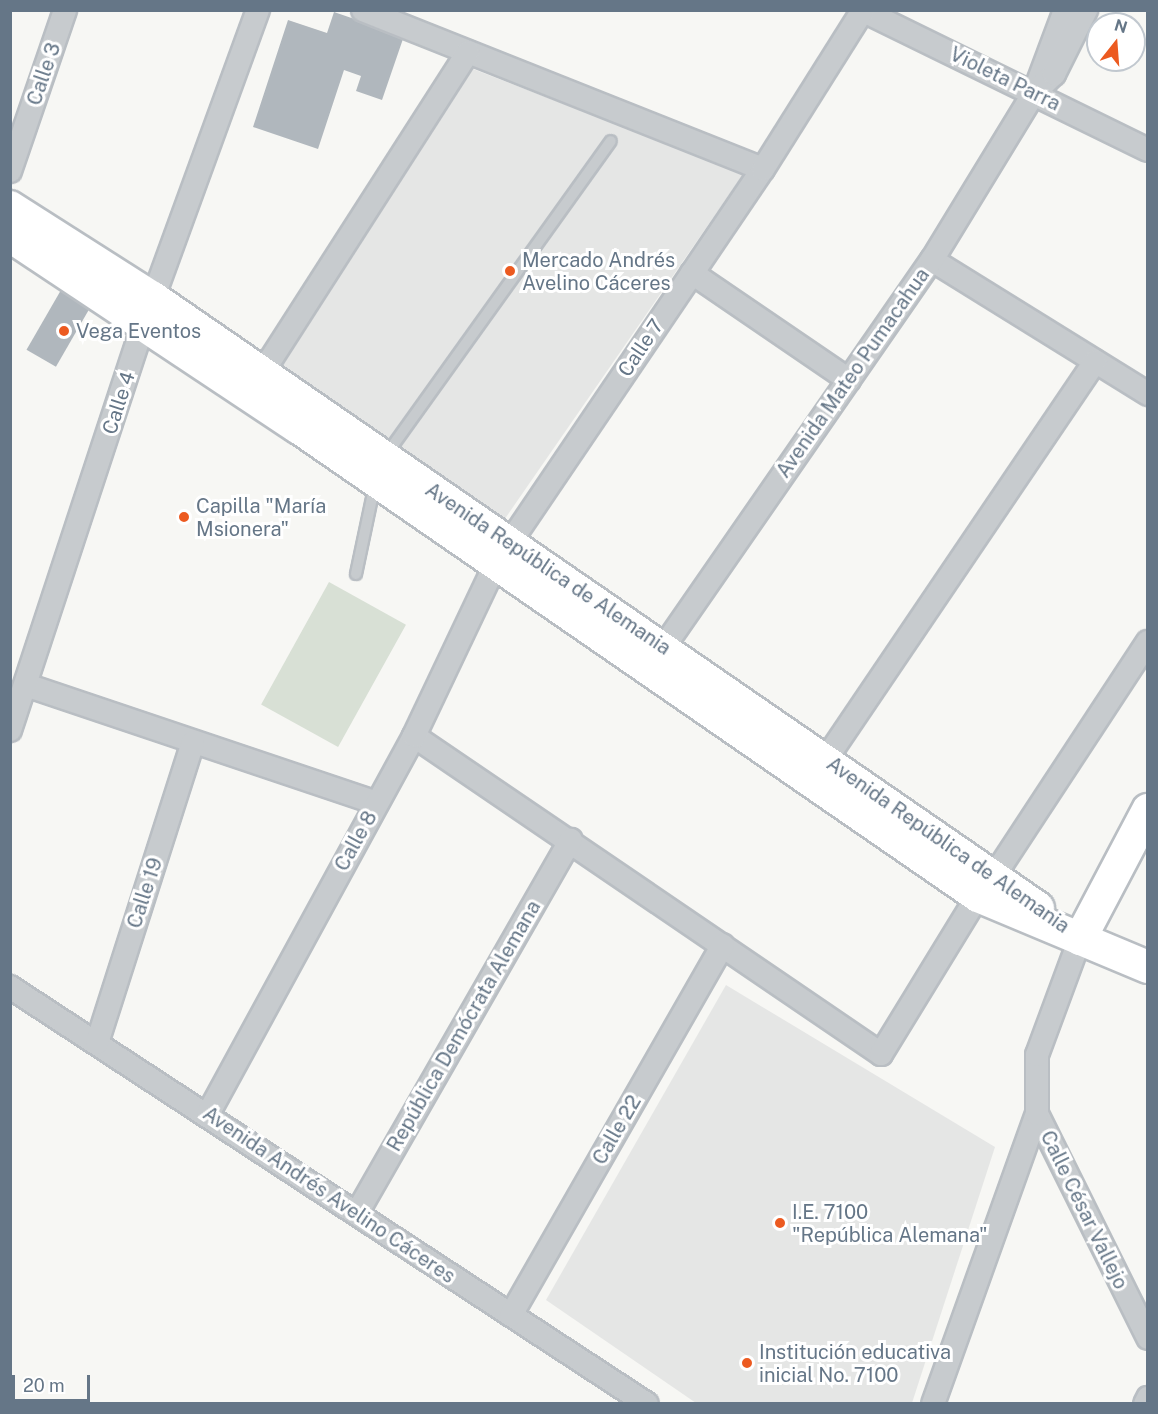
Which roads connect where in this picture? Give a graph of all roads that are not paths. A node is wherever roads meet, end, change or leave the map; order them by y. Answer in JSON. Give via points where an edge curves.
{"nodes":[{"id":1,"x":65,"y":10,"type":"edge"},
{"id":2,"x":258,"y":10,"type":"edge"},
{"id":3,"x":363,"y":10,"type":"edge"},
{"id":4,"x":1065,"y":10,"type":"edge"},
{"id":5,"x":1086,"y":10,"type":"edge"},
{"id":6,"x":863,"y":11,"type":"edge"},
{"id":7,"x":468,"y":52,"type":"junction"},
{"id":8,"x":1034,"y":93,"type":"junction"},
{"id":9,"x":611,"y":141,"type":"dead end"},
{"id":10,"x":1148,"y":150,"type":"edge"},
{"id":11,"x":763,"y":169,"type":"junction"},
{"id":12,"x":10,"y":171,"type":"edge"},
{"id":13,"x":10,"y":207,"type":"edge"},
{"id":14,"x":10,"y":236,"type":"edge"},
{"id":15,"x":932,"y":260,"type":"junction"},
{"id":16,"x":692,"y":273,"type":"junction"},
{"id":17,"x":149,"y":311,"type":"junction"},
{"id":18,"x":1095,"y":361,"type":"junction"},
{"id":19,"x":262,"y":373,"type":"junction"},
{"id":20,"x":849,"y":380,"type":"junction"},
{"id":21,"x":1148,"y":394,"type":"edge"},
{"id":22,"x":380,"y":469,"type":"junction"},
{"id":23,"x":502,"y":553,"type":"junction"},
{"id":24,"x":356,"y":574,"type":"dead end"},
{"id":25,"x":1148,"y":642,"type":"edge"},
{"id":26,"x":663,"y":648,"type":"junction"},
{"id":27,"x":26,"y":686,"type":"junction"},
{"id":28,"x":10,"y":729,"type":"edge"},
{"id":29,"x":414,"y":736,"type":"junction"},
{"id":30,"x":193,"y":742,"type":"junction"},
{"id":31,"x":826,"y":759,"type":"junction"},
{"id":32,"x":377,"y":803,"type":"junction"},
{"id":33,"x":1148,"y":810,"type":"edge"},
{"id":34,"x":572,"y":840,"type":"junction"},
{"id":35,"x":986,"y":886,"type":"junction"},
{"id":36,"x":1080,"y":939,"type":"junction"},
{"id":37,"x":723,"y":945,"type":"junction"},
{"id":38,"x":1148,"y":967,"type":"edge"},
{"id":39,"x":10,"y":987,"type":"edge"},
{"id":40,"x":97,"y":1043,"type":"junction"},
{"id":41,"x":208,"y":1114,"type":"junction"},
{"id":42,"x":1037,"y":1114,"type":"junction"},
{"id":43,"x":357,"y":1213,"type":"junction"},
{"id":44,"x":1139,"y":1298,"type":"edge"},
{"id":45,"x":511,"y":1315,"type":"junction"},
{"id":46,"x":1148,"y":1338,"type":"edge"},
{"id":47,"x":1148,"y":1398,"type":"edge"},
{"id":48,"x":647,"y":1404,"type":"edge"},
{"id":49,"x":933,"y":1404,"type":"edge"},
{"id":50,"x":1145,"y":1404,"type":"edge"}],
"edges":[{"from":1,"to":12,"type":"street","name":"Calle 3"},
{"from":2,"to":17,"type":"street","name":"Calle 4"},
{"from":3,"to":7,"type":"street"},
{"from":4,"to":8,"type":"street","name":"Avenida Mateo Pumacahua"},
{"from":5,"to":8,"type":"street","name":"Avenida Mateo Pumacahua","via":[[1054,74]]},
{"from":6,"to":8,"type":"street","name":"Violeta Parra"},
{"from":6,"to":11,"type":"street","name":"Calle 7"},
{"from":7,"to":11,"type":"street"},
{"from":7,"to":19,"type":"street"},
{"from":8,"to":10,"type":"street","name":"Violeta Parra"},
{"from":8,"to":15,"type":"street","name":"Avenida Mateo Pumacahua"},
{"from":9,"to":22,"type":"lane"},
{"from":11,"to":16,"type":"street","name":"Calle 7"},
{"from":13,"to":17,"type":"street","name":"Avenida República de Alemania"},
{"from":14,"to":17,"type":"street","name":"Avenida República de Alemania"},
{"from":15,"to":18,"type":"street"},
{"from":15,"to":20,"type":"street","name":"Avenida Mateo Pumacahua"},
{"from":16,"to":20,"type":"street"},
{"from":16,"to":23,"type":"street","name":"Calle 7"},
{"from":17,"to":19,"type":"street","name":"Avenida República de Alemania"},
{"from":17,"to":22,"type":"street","name":"Avenida República de Alemania"},
{"from":17,"to":27,"type":"street","name":"Calle 4"},
{"from":18,"to":21,"type":"street"},
{"from":18,"to":31,"type":"street"},
{"from":19,"to":22,"type":"street","name":"Avenida República de Alemania"},
{"from":20,"to":26,"type":"street","name":"Avenida Mateo Pumacahua"},
{"from":22,"to":23,"type":"street","name":"Avenida República de Alemania"},
{"from":22,"to":24,"type":"lane"},
{"from":23,"to":26,"type":"street","name":"Avenida República de Alemania"},
{"from":23,"to":29,"type":"street","name":"Calle 8"},
{"from":23,"to":35,"type":"street","name":"Avenida República de Alemania"},
{"from":25,"to":35,"type":"street"},
{"from":26,"to":31,"type":"street","name":"Avenida República de Alemania"},
{"from":27,"to":28,"type":"street","name":"Calle 4"},
{"from":27,"to":30,"type":"street"},
{"from":29,"to":32,"type":"street","name":"Calle 8"},
{"from":29,"to":34,"type":"street"},
{"from":30,"to":32,"type":"street"},
{"from":30,"to":40,"type":"street","name":"Calle 19"},
{"from":31,"to":35,"type":"street","name":"Avenida República de Alemania"},
{"from":32,"to":41,"type":"street","name":"Calle 8"},
{"from":33,"to":36,"type":"street"},
{"from":34,"to":37,"type":"street"},
{"from":34,"to":43,"type":"street","name":"República Demócrata Alemana"},
{"from":35,"to":36,"type":"street","name":"Avenida República de Alemania"},
{"from":35,"to":37,"type":"street","via":[[881,1054]]},
{"from":36,"to":38,"type":"street","name":"Avenida República de Alemania"},
{"from":36,"to":42,"type":"street","via":[[1037,1055]]},
{"from":37,"to":45,"type":"street","name":"Calle 22"},
{"from":39,"to":40,"type":"street","name":"Avenida Andrés Avelino Cáceres"},
{"from":40,"to":41,"type":"street","name":"Avenida Andrés Avelino Cáceres"},
{"from":41,"to":43,"type":"street","name":"Avenida Andrés Avelino Cáceres"},
{"from":42,"to":44,"type":"street","name":"Calle César Vallejo"},
{"from":42,"to":49,"type":"street"},
{"from":43,"to":45,"type":"street","name":"Avenida Andrés Avelino Cáceres"},
{"from":44,"to":46,"type":"street","name":"Calle César Vallejo"},
{"from":45,"to":48,"type":"street","name":"Avenida Andrés Avelino Cáceres"},
{"from":47,"to":50,"type":"street"}]}
